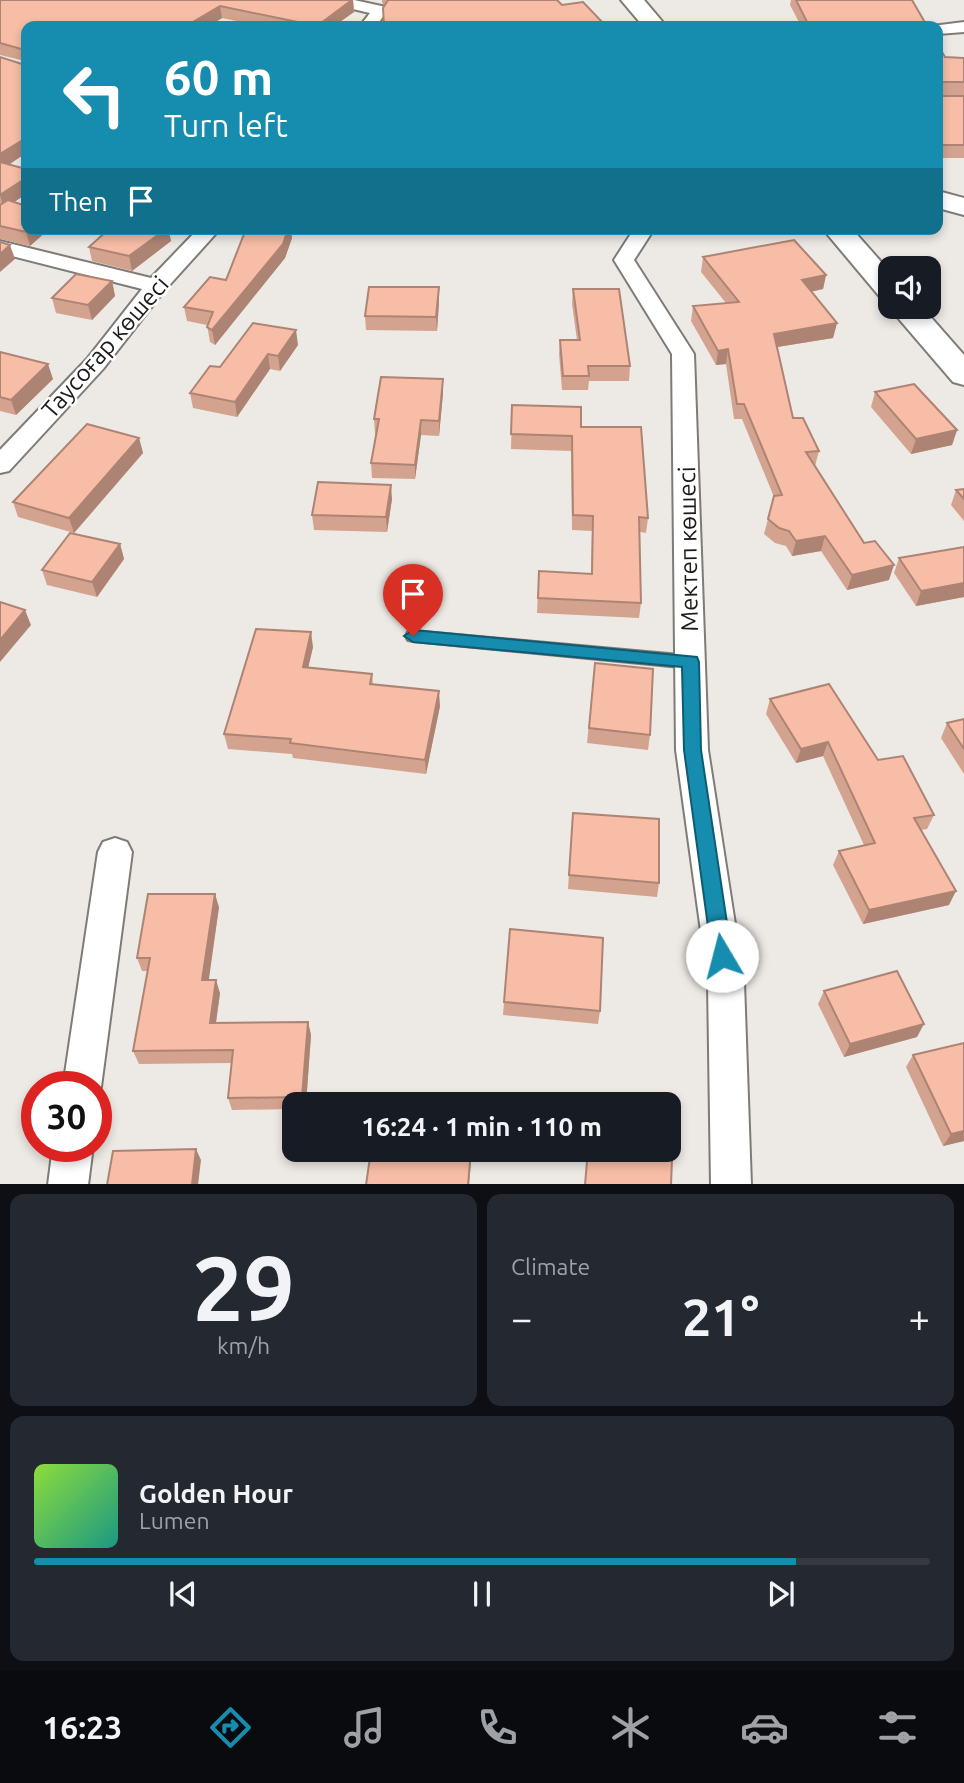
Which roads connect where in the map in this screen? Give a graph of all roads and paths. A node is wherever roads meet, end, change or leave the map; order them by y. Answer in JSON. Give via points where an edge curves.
{"nodes":[{"id":1,"x":331,"y":0,"type":"edge"},
{"id":2,"x":632,"y":0,"type":"edge"},
{"id":3,"x":372,"y":21,"type":"edge"},
{"id":4,"x":651,"y":21,"type":"edge"},
{"id":5,"x":964,"y":27,"type":"edge"},
{"id":6,"x":943,"y":29,"type":"edge"},
{"id":7,"x":943,"y":201,"type":"edge"},
{"id":8,"x":964,"y":207,"type":"edge"},
{"id":9,"x":204,"y":235,"type":"edge"},
{"id":10,"x":640,"y":235,"type":"edge"},
{"id":11,"x":842,"y":235,"type":"edge"},
{"id":12,"x":0,"y":247,"type":"edge"},
{"id":13,"x":878,"y":276,"type":"edge"},
{"id":14,"x":156,"y":286,"type":"junction"},
{"id":15,"x":915,"y":319,"type":"edge"},
{"id":16,"x":964,"y":374,"type":"edge"},
{"id":17,"x":0,"y":465,"type":"edge"},
{"id":18,"x":413,"y":636,"type":"dead end"},
{"id":19,"x":691,"y":662,"type":"junction"},
{"id":20,"x":115,"y":852,"type":"dead end"},
{"id":21,"x":84,"y":1071,"type":"edge"},
{"id":22,"x":71,"y":1162,"type":"edge"},
{"id":23,"x":68,"y":1184,"type":"edge"},
{"id":24,"x":731,"y":1184,"type":"edge"}],
"edges":[{"from":1,"to":3,"type":"street","via":[[380,10]]},
{"from":2,"to":4,"type":"main road"},
{"from":5,"to":6,"type":"street"},
{"from":7,"to":8,"type":"main road"},
{"from":9,"to":14,"type":"street","name":"Тауcоғар көшесі"},
{"from":10,"to":19,"type":"street","name":"Мектеп көшесі","via":[[624,260],[683,354]]},
{"from":11,"to":13,"type":"main road"},
{"from":12,"to":14,"type":"street"},
{"from":14,"to":17,"type":"street","name":"Тауcоғар көшесі","via":[[95,364]]},
{"from":15,"to":16,"type":"main road"},
{"from":18,"to":19,"type":"lane"},
{"from":19,"to":24,"type":"street","name":"Мектеп көшесі","via":[[692,750],[726,982]]},
{"from":20,"to":21,"type":"street"},
{"from":22,"to":23,"type":"street"}]}
